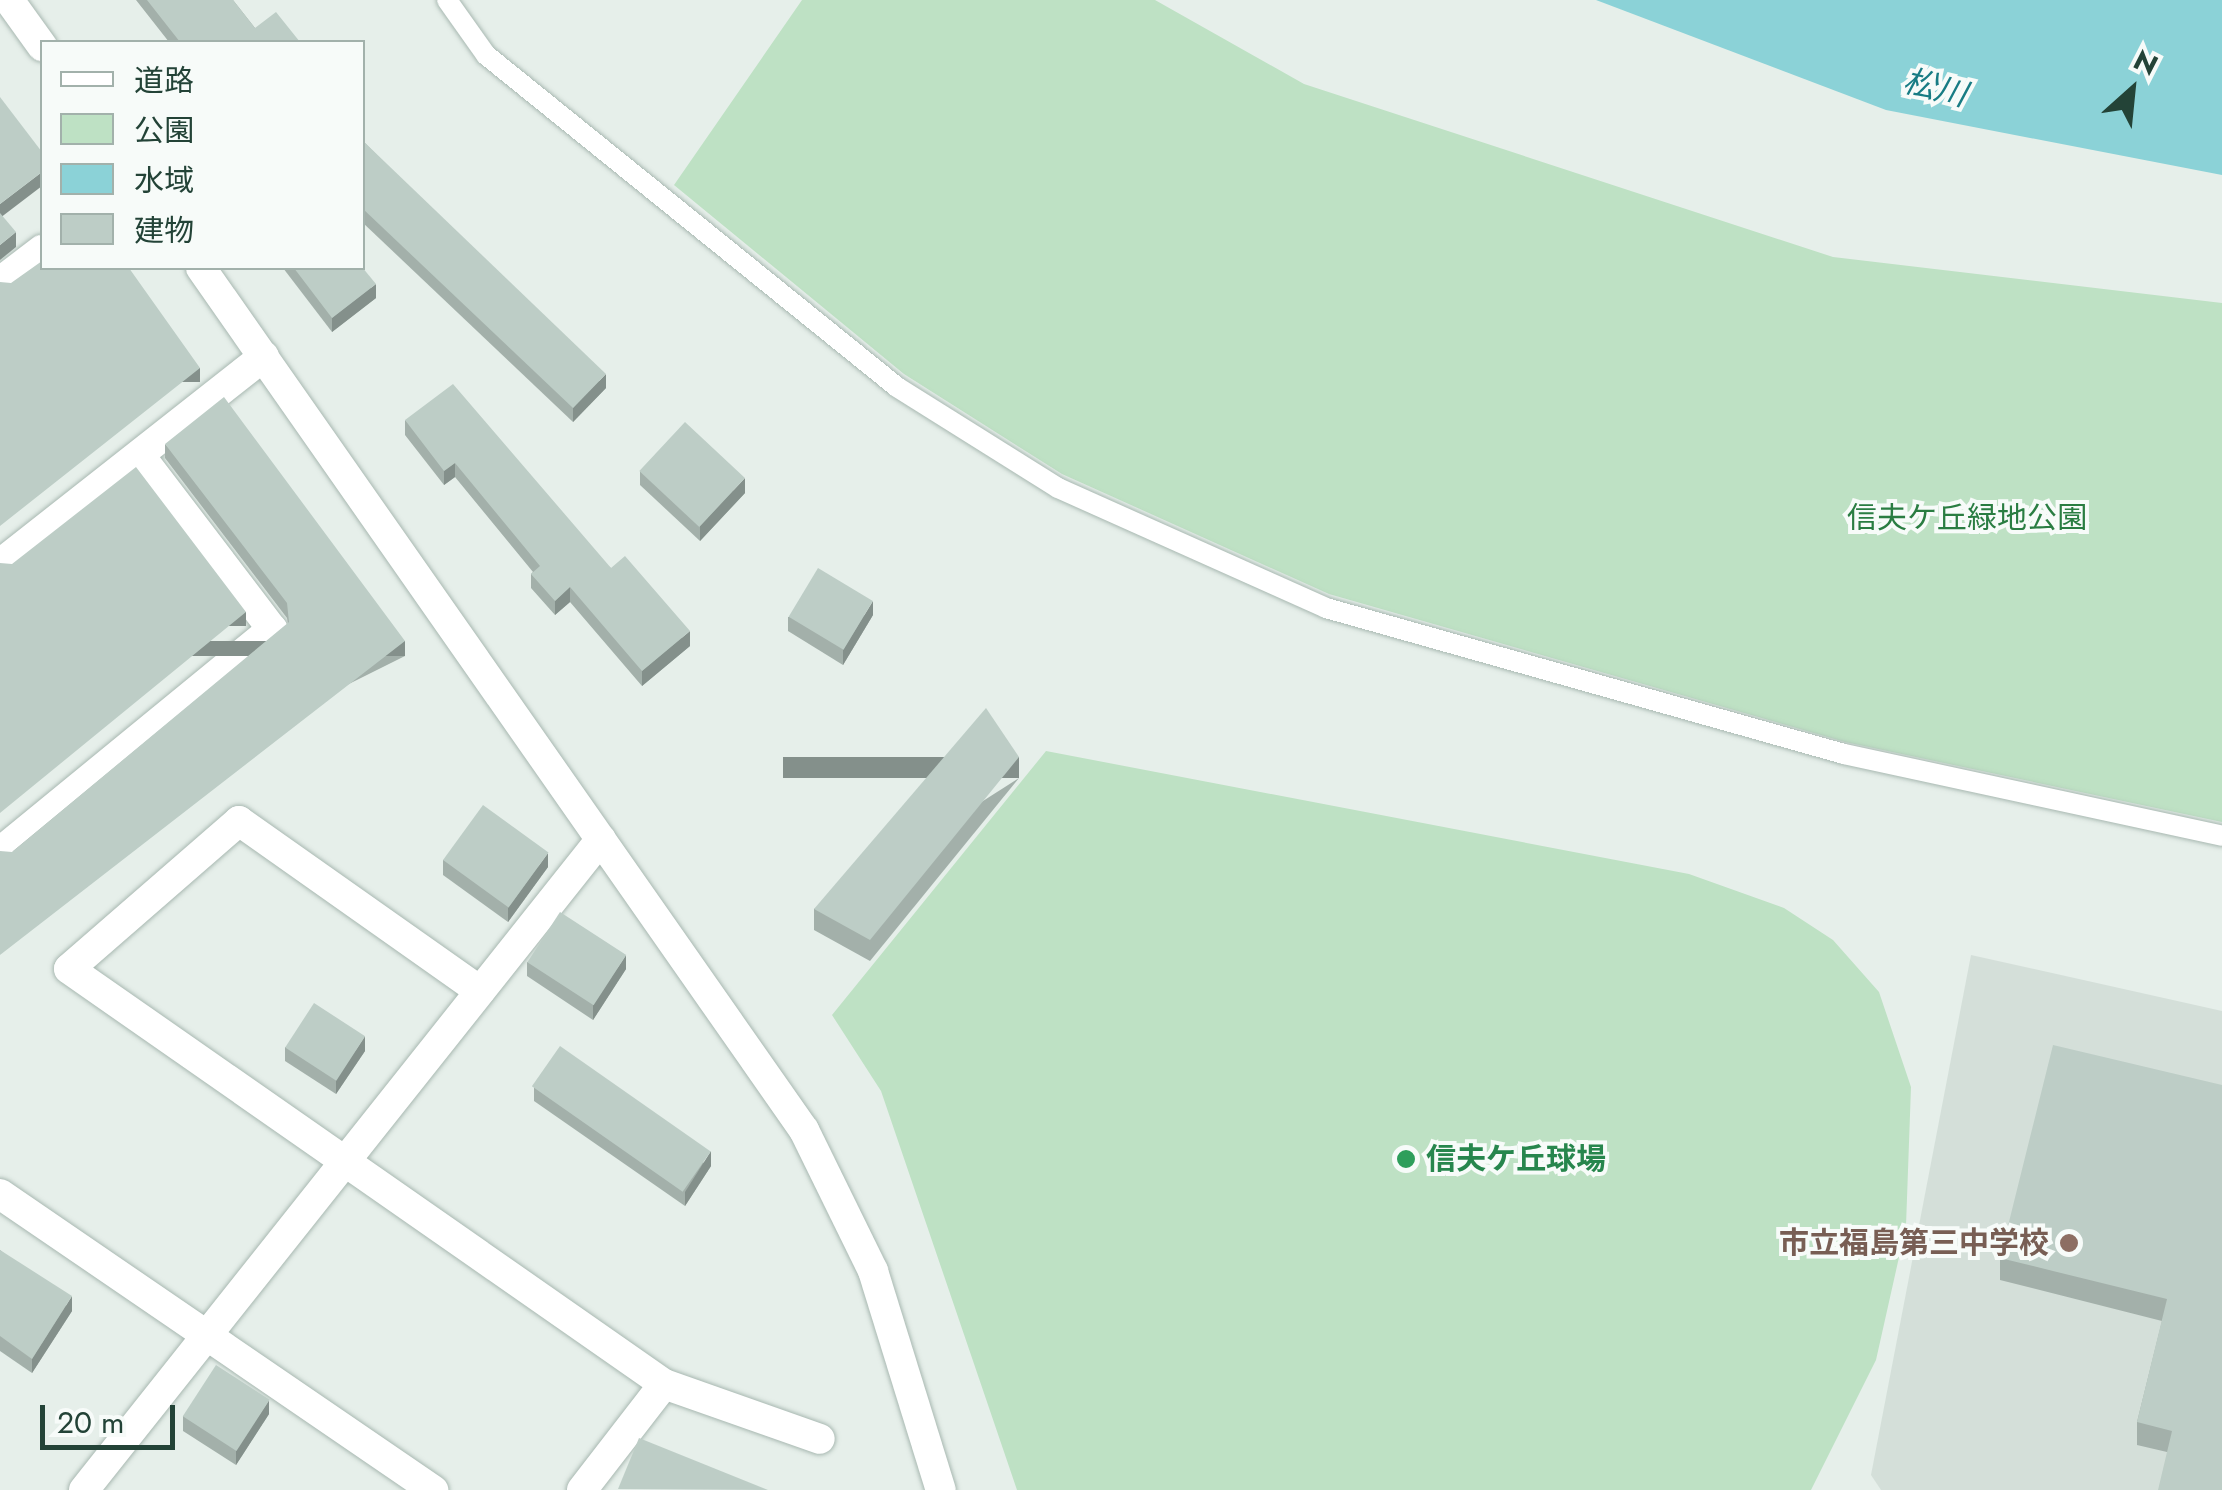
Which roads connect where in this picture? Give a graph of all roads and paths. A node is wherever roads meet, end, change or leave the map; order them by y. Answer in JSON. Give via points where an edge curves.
{"nodes":[{"id":1,"x":10,"y":0,"type":"edge"},
{"id":2,"x":447,"y":0,"type":"edge"},
{"id":3,"x":40,"y":43,"type":"edge"},
{"id":4,"x":40,"y":252,"type":"edge"},
{"id":5,"x":202,"y":270,"type":"edge"},
{"id":6,"x":0,"y":282,"type":"edge"},
{"id":7,"x":264,"y":356,"type":"junction"},
{"id":8,"x":140,"y":456,"type":"junction"},
{"id":9,"x":0,"y":564,"type":"edge"},
{"id":10,"x":2222,"y":836,"type":"edge"},
{"id":11,"x":601,"y":839,"type":"junction"},
{"id":12,"x":0,"y":852,"type":"edge"},
{"id":13,"x":480,"y":991,"type":"junction"},
{"id":14,"x":343,"y":1164,"type":"junction"},
{"id":15,"x":0,"y":1194,"type":"edge"},
{"id":16,"x":207,"y":1335,"type":"junction"},
{"id":17,"x":664,"y":1384,"type":"junction"},
{"id":18,"x":820,"y":1439,"type":"dead end"},
{"id":19,"x":84,"y":1490,"type":"edge"},
{"id":20,"x":433,"y":1490,"type":"edge"},
{"id":21,"x":582,"y":1490,"type":"edge"},
{"id":22,"x":940,"y":1490,"type":"edge"}],
"edges":[{"from":1,"to":3,"type":"street"},
{"from":2,"to":10,"type":"lane","via":[[486,55],[898,387],[1058,488],[1326,608],[1844,754]]},
{"from":4,"to":6,"type":"street"},
{"from":5,"to":7,"type":"street"},
{"from":7,"to":8,"type":"street"},
{"from":7,"to":11,"type":"street"},
{"from":8,"to":9,"type":"street"},
{"from":8,"to":12,"type":"street","via":[[272,629]]},
{"from":11,"to":13,"type":"street"},
{"from":11,"to":22,"type":"street","via":[[804,1130],[873,1271]]},
{"from":13,"to":14,"type":"street"},
{"from":13,"to":14,"type":"street","via":[[239,822],[70,969]]},
{"from":14,"to":16,"type":"street"},
{"from":14,"to":17,"type":"street"},
{"from":15,"to":16,"type":"street"},
{"from":16,"to":19,"type":"street"},
{"from":16,"to":20,"type":"street"},
{"from":17,"to":18,"type":"street"},
{"from":17,"to":21,"type":"street"}]}
